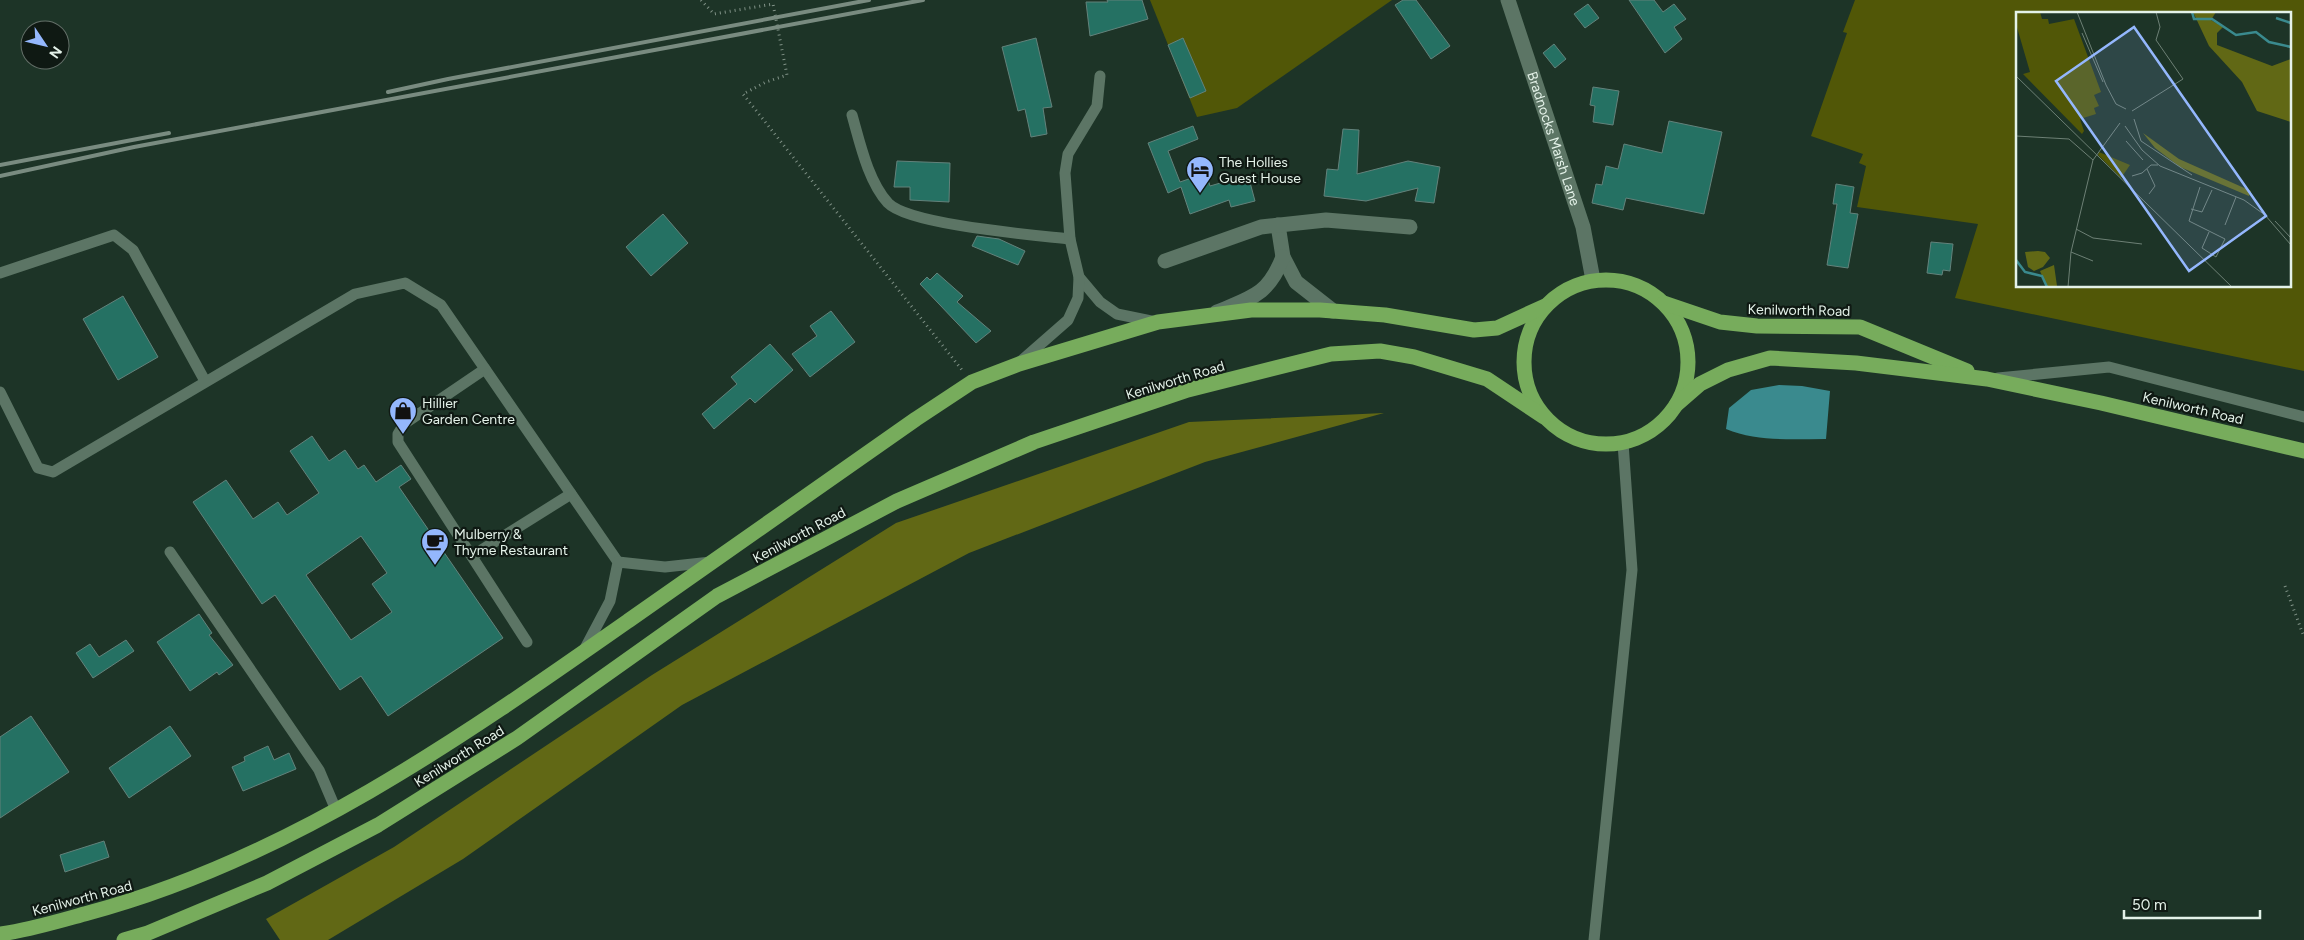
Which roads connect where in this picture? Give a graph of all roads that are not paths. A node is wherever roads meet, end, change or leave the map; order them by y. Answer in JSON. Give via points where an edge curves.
{"nodes":[{"id":1,"x":1508,"y":0,"type":"edge"},
{"id":2,"x":1100,"y":76,"type":"dead end"},
{"id":3,"x":852,"y":115,"type":"dead end"},
{"id":4,"x":1278,"y":225,"type":"junction"},
{"id":5,"x":1410,"y":227,"type":"dead end"},
{"id":6,"x":1070,"y":239,"type":"junction"},
{"id":7,"x":1283,"y":256,"type":"junction"},
{"id":8,"x":1165,"y":261,"type":"dead end"},
{"id":9,"x":0,"y":273,"type":"edge"},
{"id":10,"x":1079,"y":277,"type":"junction"},
{"id":11,"x":1593,"y":280,"type":"junction"},
{"id":12,"x":1664,"y":303,"type":"junction"},
{"id":13,"x":1544,"y":306,"type":"junction"},
{"id":14,"x":1333,"y":311,"type":"junction"},
{"id":15,"x":1212,"y":315,"type":"junction"},
{"id":16,"x":1158,"y":322,"type":"junction"},
{"id":17,"x":1019,"y":364,"type":"junction"},
{"id":18,"x":485,"y":369,"type":"junction"},
{"id":19,"x":1986,"y":379,"type":"junction"},
{"id":20,"x":205,"y":381,"type":"junction"},
{"id":21,"x":0,"y":392,"type":"edge"},
{"id":22,"x":1677,"y":404,"type":"junction"},
{"id":23,"x":1544,"y":417,"type":"junction"},
{"id":24,"x":2304,"y":417,"type":"edge"},
{"id":25,"x":1623,"y":443,"type":"junction"},
{"id":26,"x":2304,"y":451,"type":"edge"},
{"id":27,"x":571,"y":494,"type":"junction"},
{"id":28,"x":170,"y":552,"type":"dead end"},
{"id":29,"x":472,"y":556,"type":"junction"},
{"id":30,"x":618,"y":562,"type":"junction"},
{"id":31,"x":713,"y":562,"type":"junction"},
{"id":32,"x":527,"y":642,"type":"dead end"},
{"id":33,"x":582,"y":653,"type":"junction"},
{"id":34,"x":336,"y":810,"type":"junction"},
{"id":35,"x":0,"y":934,"type":"edge"},
{"id":36,"x":124,"y":940,"type":"edge"},
{"id":37,"x":1594,"y":940,"type":"edge"}],
"edges":[{"from":1,"to":11,"type":"street","name":"Bradnocks Marsh Lane","via":[[1583,227]]},
{"from":2,"to":6,"type":"lane","via":[[1097,106],[1068,154],[1065,173]]},
{"from":3,"to":6,"type":"lane","via":[[867,168],[888,204],[916,217]]},
{"from":4,"to":5,"type":"street","via":[[1326,220]]},
{"from":4,"to":7,"type":"street"},
{"from":4,"to":8,"type":"street","via":[[1261,227]]},
{"from":6,"to":10,"type":"lane"},
{"from":7,"to":14,"type":"street","via":[[1296,282]]},
{"from":7,"to":15,"type":"street","name":"Kenilworth Road","via":[[1276,274],[1258,295]]},
{"from":9,"to":20,"type":"lane","via":[[114,235],[133,250]]},
{"from":10,"to":16,"type":"lane","via":[[1100,302],[1117,314]]},
{"from":10,"to":17,"type":"lane","via":[[1078,298],[1068,320]]},
{"from":11,"to":12,"type":"highway","via":[[1619,280],[1643,288]]},
{"from":11,"to":13,"type":"highway","via":[[1566,289]]},
{"from":12,"to":19,"type":"highway","name":"Kenilworth Road","via":[[1720,322],[1757,326],[1860,327]]},
{"from":12,"to":22,"type":"highway","via":[[1680,325],[1688,351],[1687,378]]},
{"from":13,"to":14,"type":"highway","name":"Kenilworth Road","via":[[1497,328],[1474,330],[1385,315]]},
{"from":13,"to":23,"type":"highway","via":[[1529,332],[1523,362],[1528,391]]},
{"from":14,"to":15,"type":"highway","name":"Kenilworth Road","via":[[1251,310]]},
{"from":15,"to":16,"type":"highway","name":"Kenilworth Road"},
{"from":16,"to":17,"type":"highway","name":"Kenilworth Road"},
{"from":17,"to":31,"type":"highway","name":"Kenilworth Road","via":[[972,382]]},
{"from":18,"to":20,"type":"lane","via":[[441,305],[405,283],[355,294]]},
{"from":18,"to":27,"type":"lane"},
{"from":18,"to":29,"type":"lane","via":[[404,424],[398,434],[398,442]]},
{"from":19,"to":22,"type":"highway","name":"Kenilworth Road","via":[[1856,363],[1770,358],[1728,370],[1700,384]]},
{"from":19,"to":24,"type":"lane","name":"Kenilworth Road","via":[[2109,367]]},
{"from":19,"to":26,"type":"highway","name":"Kenilworth Road"},
{"from":20,"to":21,"type":"lane","via":[[53,472],[38,468]]},
{"from":22,"to":25,"type":"highway","via":[[1663,422],[1644,435]]},
{"from":23,"to":25,"type":"highway","via":[[1566,435],[1594,444]]},
{"from":23,"to":36,"type":"highway","name":"Kenilworth Road","via":[[1487,380],[1414,357],[1380,351],[1331,354],[1188,390],[1034,442],[897,501],[717,596],[517,738],[378,825],[267,883]]},
{"from":25,"to":37,"type":"lane","via":[[1632,570]]},
{"from":27,"to":29,"type":"lane"},
{"from":27,"to":30,"type":"lane"},
{"from":28,"to":34,"type":"lane","via":[[318,770]]},
{"from":29,"to":32,"type":"lane"},
{"from":30,"to":31,"type":"lane","via":[[665,567]]},
{"from":30,"to":33,"type":"lane","via":[[610,601]]},
{"from":31,"to":33,"type":"highway","name":"Kenilworth Road"},
{"from":33,"to":34,"type":"highway","name":"Kenilworth Road","via":[[481,721]]},
{"from":34,"to":35,"type":"highway","name":"Kenilworth Road","via":[[256,851],[139,900]]}]}
